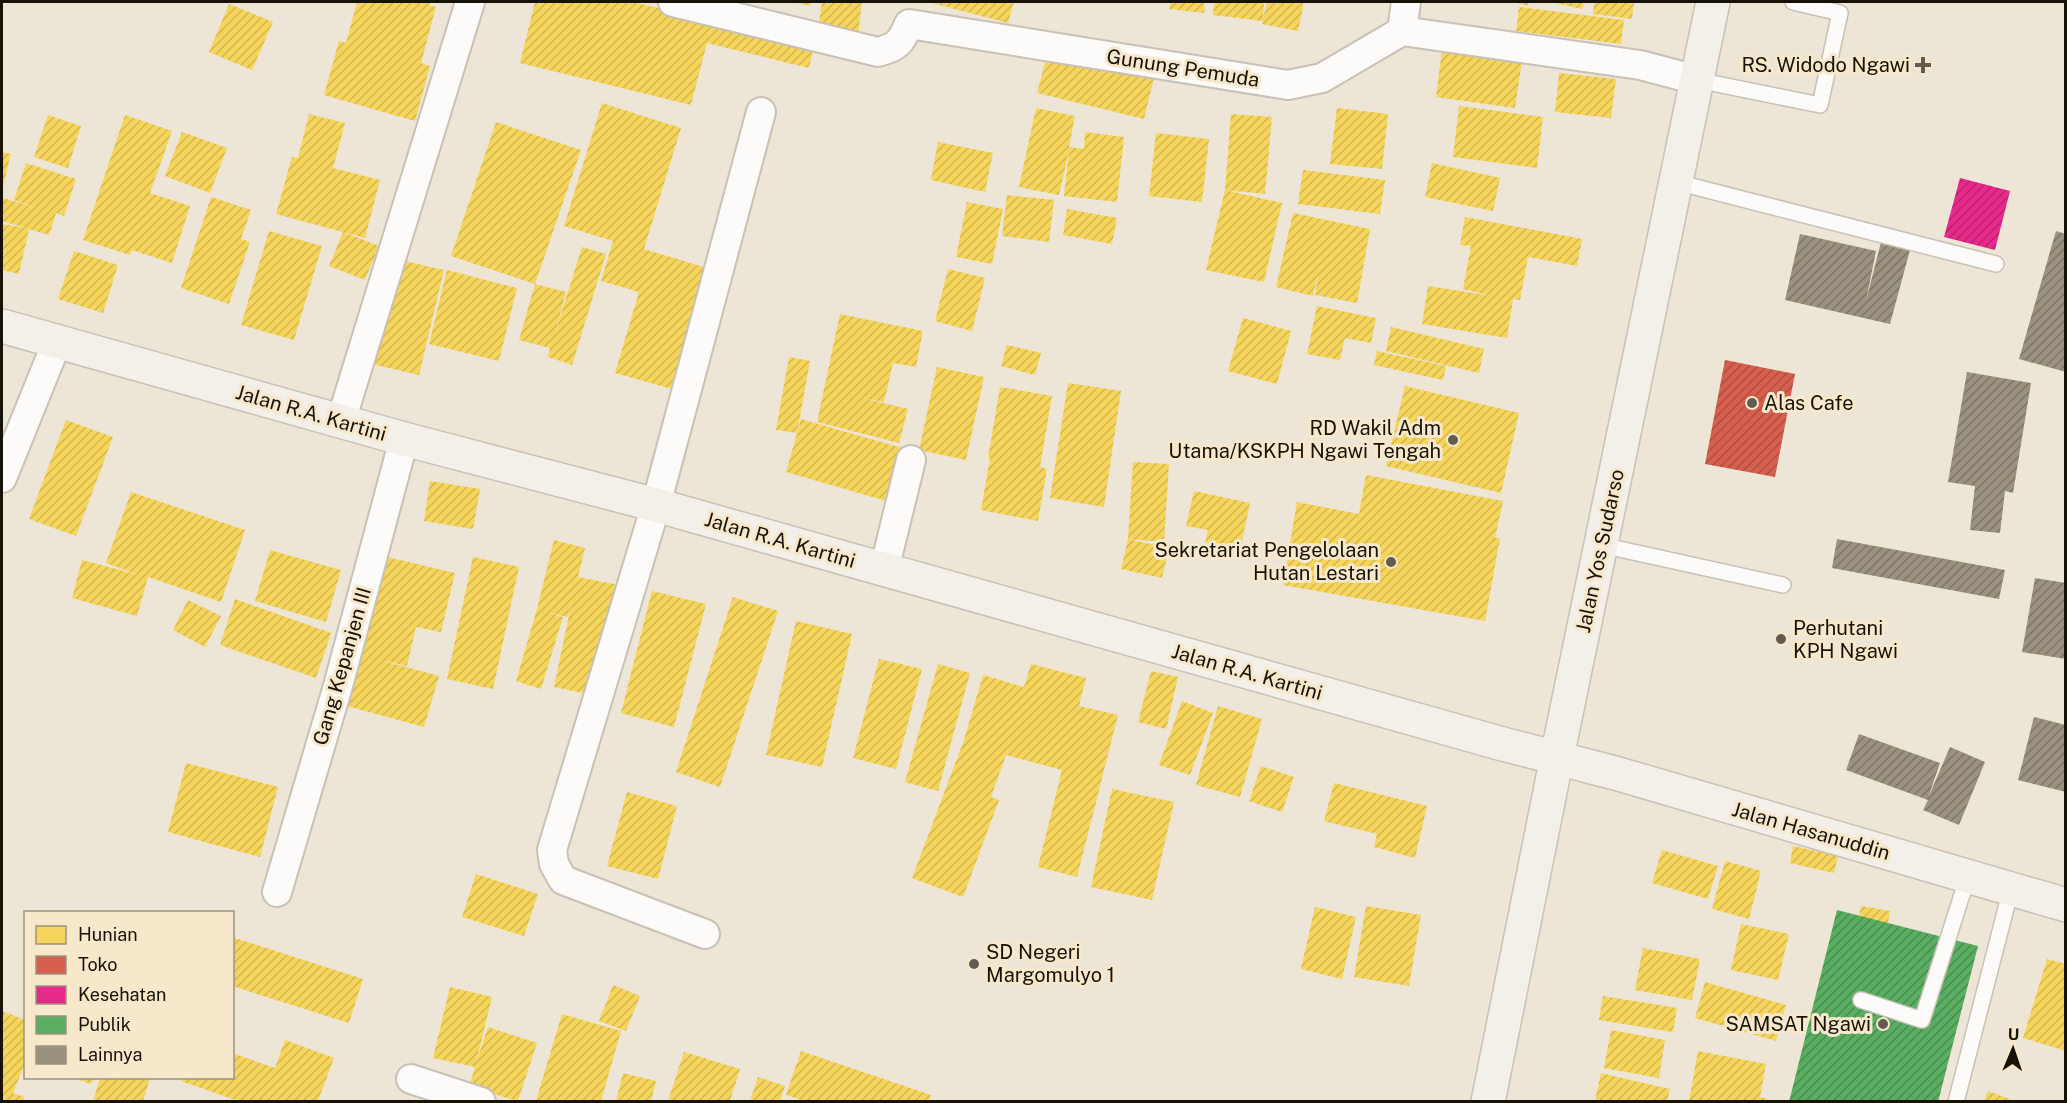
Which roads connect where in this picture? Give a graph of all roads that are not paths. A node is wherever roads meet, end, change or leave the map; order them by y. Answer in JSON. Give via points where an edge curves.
{"nodes":[{"id":1,"x":470,"y":2,"type":"edge"},
{"id":2,"x":674,"y":2,"type":"edge"},
{"id":3,"x":1406,"y":2,"type":"edge"},
{"id":4,"x":1713,"y":2,"type":"edge"},
{"id":5,"x":1792,"y":2,"type":"edge"},
{"id":6,"x":911,"y":13,"type":"edge"},
{"id":7,"x":1402,"y":32,"type":"junction"},
{"id":8,"x":1697,"y":80,"type":"junction"},
{"id":9,"x":762,"y":112,"type":"dead end"},
{"id":10,"x":1676,"y":182,"type":"junction"},
{"id":11,"x":1996,"y":264,"type":"dead end"},
{"id":12,"x":2,"y":326,"type":"edge"},
{"id":13,"x":57,"y":342,"type":"junction"},
{"id":14,"x":341,"y":421,"type":"junction"},
{"id":15,"x":404,"y":439,"type":"junction"},
{"id":16,"x":911,"y":460,"type":"dead end"},
{"id":17,"x":2,"y":478,"type":"edge"},
{"id":18,"x":656,"y":505,"type":"junction"},
{"id":19,"x":1601,"y":545,"type":"junction"},
{"id":20,"x":884,"y":570,"type":"junction"},
{"id":21,"x":1783,"y":585,"type":"dead end"},
{"id":22,"x":1557,"y":757,"type":"junction"},
{"id":23,"x":1968,"y":876,"type":"junction"},
{"id":24,"x":2011,"y":888,"type":"junction"},
{"id":25,"x":277,"y":892,"type":"dead end"},
{"id":26,"x":2066,"y":905,"type":"edge"},
{"id":27,"x":705,"y":934,"type":"dead end"},
{"id":28,"x":1862,"y":1000,"type":"dead end"},
{"id":29,"x":411,"y":1079,"type":"dead end"},
{"id":30,"x":481,"y":1101,"type":"edge"},
{"id":31,"x":1488,"y":1101,"type":"edge"},
{"id":32,"x":1956,"y":1101,"type":"edge"}],
"edges":[{"from":1,"to":14,"type":"street"},
{"from":2,"to":6,"type":"street","name":"Gunung Pemuda","via":[[878,52],[894,48],[904,36]]},
{"from":3,"to":7,"type":"street"},
{"from":4,"to":8,"type":"street","name":"Jalan Yos Sudarso"},
{"from":5,"to":8,"type":"lane","via":[[1839,14],[1820,105]]},
{"from":6,"to":7,"type":"street","name":"Gunung Pemuda","via":[[1288,85],[1322,78]]},
{"from":7,"to":8,"type":"street","via":[[1640,65]]},
{"from":8,"to":10,"type":"street","name":"Jalan Yos Sudarso"},
{"from":9,"to":18,"type":"street"},
{"from":10,"to":11,"type":"lane"},
{"from":10,"to":19,"type":"street","name":"Jalan Yos Sudarso"},
{"from":12,"to":13,"type":"street","name":"Jalan R.A. Kartini"},
{"from":13,"to":14,"type":"street","name":"Jalan R.A. Kartini"},
{"from":13,"to":17,"type":"street"},
{"from":14,"to":15,"type":"street","name":"Jalan R.A. Kartini"},
{"from":15,"to":18,"type":"street","name":"Jalan R.A. Kartini"},
{"from":15,"to":25,"type":"street","name":"Gang Kepanjen III","via":[[338,686]]},
{"from":16,"to":20,"type":"street"},
{"from":18,"to":20,"type":"street","name":"Jalan R.A. Kartini"},
{"from":18,"to":27,"type":"street","via":[[552,850],[563,880]]},
{"from":19,"to":21,"type":"lane"},
{"from":19,"to":22,"type":"street","name":"Jalan Yos Sudarso"},
{"from":20,"to":22,"type":"street","name":"Jalan R.A. Kartini"},
{"from":22,"to":23,"type":"street","name":"Jalan Hasanuddin"},
{"from":22,"to":31,"type":"street","name":"Jalan Yos Sudarso"},
{"from":23,"to":24,"type":"street","name":"Jalan Hasanuddin"},
{"from":23,"to":28,"type":"lane","via":[[1922,1020]]},
{"from":24,"to":26,"type":"street","name":"Jalan Hasanuddin"},
{"from":24,"to":32,"type":"lane"},
{"from":29,"to":30,"type":"street"}]}
